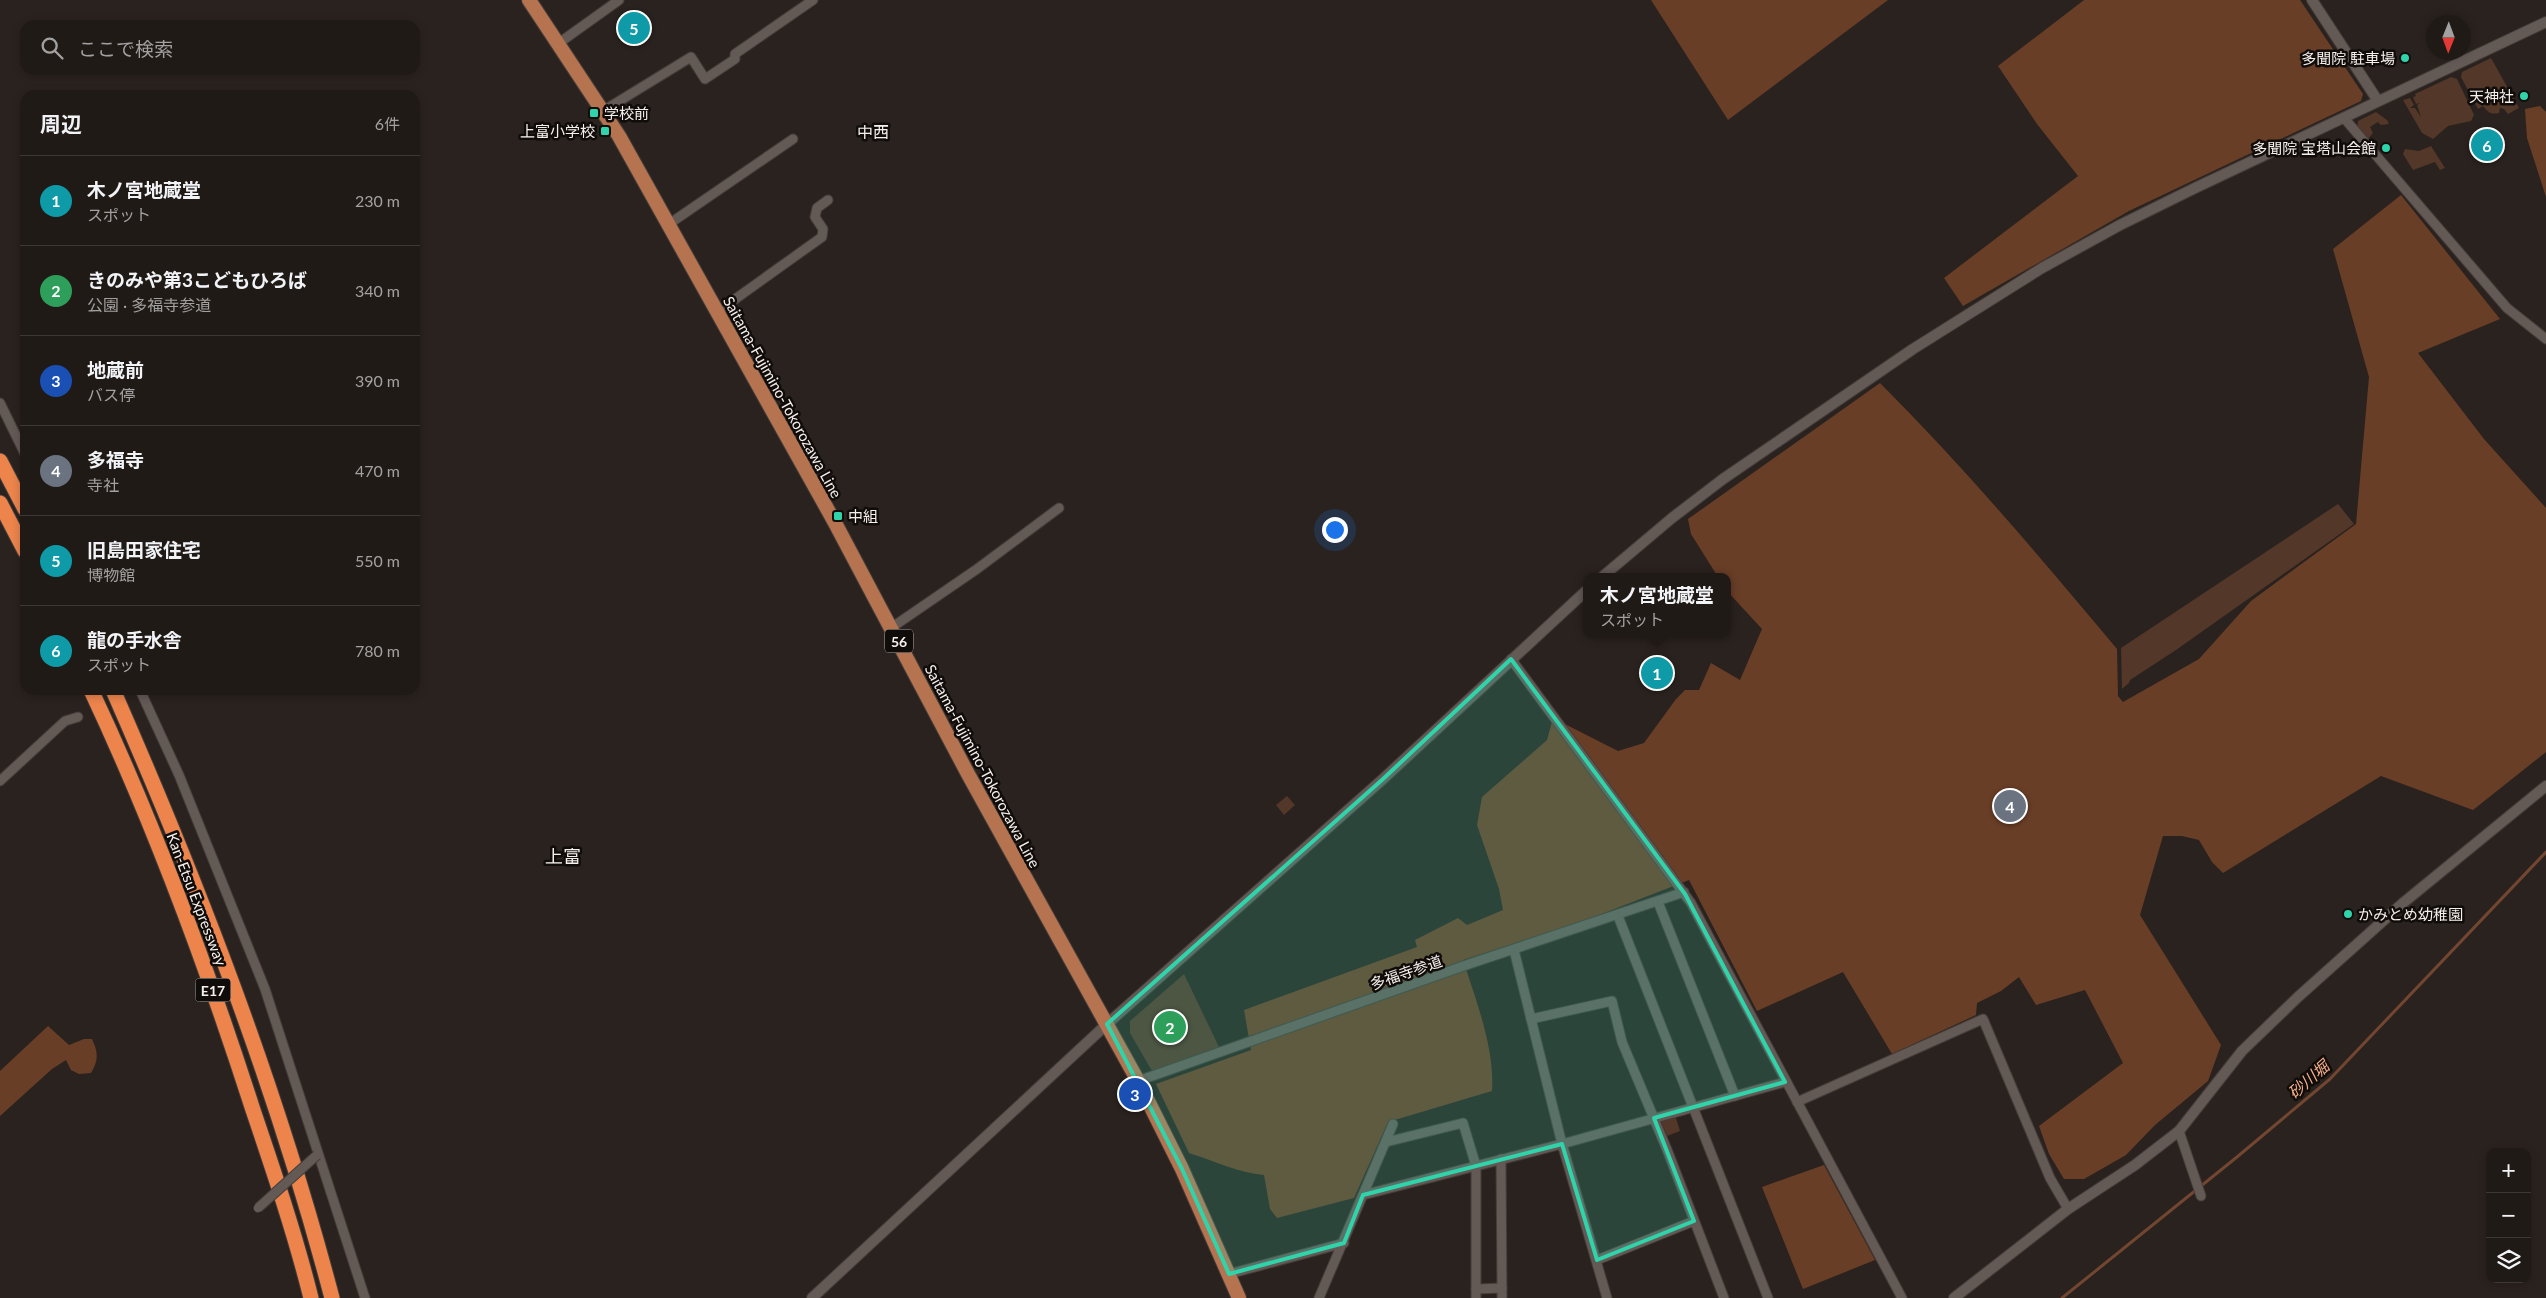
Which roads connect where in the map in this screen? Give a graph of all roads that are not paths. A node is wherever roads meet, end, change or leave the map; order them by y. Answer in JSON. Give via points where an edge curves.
{"nodes":[{"id":1,"x":529,"y":0,"type":"edge"},
{"id":2,"x":620,"y":0,"type":"edge"},
{"id":3,"x":813,"y":0,"type":"edge"},
{"id":4,"x":2312,"y":0,"type":"edge"},
{"id":5,"x":2546,"y":22,"type":"edge"},
{"id":6,"x":558,"y":43,"type":"junction"},
{"id":7,"x":2378,"y":100,"type":"junction"},
{"id":8,"x":603,"y":110,"type":"junction"},
{"id":9,"x":2344,"y":118,"type":"junction"},
{"id":10,"x":793,"y":139,"type":"dead end"},
{"id":11,"x":828,"y":200,"type":"dead end"},
{"id":12,"x":668,"y":224,"type":"junction"},
{"id":13,"x":717,"y":312,"type":"junction"},
{"id":14,"x":2546,"y":339,"type":"edge"},
{"id":15,"x":0,"y":403,"type":"edge"},
{"id":16,"x":20,"y":444,"type":"edge"},
{"id":17,"x":0,"y":461,"type":"edge"},
{"id":18,"x":20,"y":499,"type":"edge"},
{"id":19,"x":0,"y":502,"type":"edge"},
{"id":20,"x":1059,"y":508,"type":"dead end"},
{"id":21,"x":20,"y":541,"type":"edge"},
{"id":22,"x":1607,"y":573,"type":"edge"},
{"id":23,"x":1583,"y":594,"type":"edge"},
{"id":24,"x":892,"y":628,"type":"junction"},
{"id":25,"x":1510,"y":659,"type":"junction"},
{"id":26,"x":93,"y":695,"type":"edge"},
{"id":27,"x":115,"y":695,"type":"edge"},
{"id":28,"x":142,"y":695,"type":"edge"},
{"id":29,"x":78,"y":717,"type":"dead end"},
{"id":30,"x":0,"y":781,"type":"edge"},
{"id":31,"x":2546,"y":786,"type":"edge"},
{"id":32,"x":1684,"y":892,"type":"junction"},
{"id":33,"x":1658,"y":902,"type":"junction"},
{"id":34,"x":1618,"y":916,"type":"junction"},
{"id":35,"x":1514,"y":950,"type":"junction"},
{"id":36,"x":1531,"y":1020,"type":"junction"},
{"id":37,"x":1107,"y":1024,"type":"junction"},
{"id":38,"x":1138,"y":1081,"type":"junction"},
{"id":39,"x":1785,"y":1082,"type":"junction"},
{"id":40,"x":1735,"y":1096,"type":"junction"},
{"id":41,"x":1797,"y":1102,"type":"junction"},
{"id":42,"x":1694,"y":1107,"type":"junction"},
{"id":43,"x":1654,"y":1118,"type":"junction"},
{"id":44,"x":1393,"y":1124,"type":"dead end"},
{"id":45,"x":2179,"y":1131,"type":"junction"},
{"id":46,"x":1386,"y":1142,"type":"junction"},
{"id":47,"x":1562,"y":1144,"type":"junction"},
{"id":48,"x":317,"y":1155,"type":"junction"},
{"id":49,"x":1501,"y":1159,"type":"junction"},
{"id":50,"x":1476,"y":1166,"type":"junction"},
{"id":51,"x":1363,"y":1196,"type":"junction"},
{"id":52,"x":2201,"y":1196,"type":"dead end"},
{"id":53,"x":258,"y":1208,"type":"dead end"},
{"id":54,"x":2068,"y":1209,"type":"junction"},
{"id":55,"x":309,"y":1210,"type":"junction"},
{"id":56,"x":1694,"y":1221,"type":"junction"},
{"id":57,"x":1344,"y":1243,"type":"junction"},
{"id":58,"x":1597,"y":1260,"type":"junction"},
{"id":59,"x":1229,"y":1274,"type":"junction"},
{"id":60,"x":1476,"y":1293,"type":"edge"},
{"id":61,"x":1502,"y":1293,"type":"edge"},
{"id":62,"x":311,"y":1298,"type":"edge"},
{"id":63,"x":332,"y":1298,"type":"edge"},
{"id":64,"x":340,"y":1298,"type":"edge"},
{"id":65,"x":365,"y":1298,"type":"edge"},
{"id":66,"x":812,"y":1298,"type":"edge"},
{"id":67,"x":1239,"y":1298,"type":"edge"},
{"id":68,"x":1318,"y":1298,"type":"edge"},
{"id":69,"x":1606,"y":1298,"type":"edge"},
{"id":70,"x":1724,"y":1298,"type":"edge"},
{"id":71,"x":1768,"y":1298,"type":"edge"},
{"id":72,"x":1902,"y":1298,"type":"edge"},
{"id":73,"x":1954,"y":1298,"type":"edge"}],
"edges":[{"from":1,"to":6,"type":"main road","name":"Saitama-Fujimino-Tokorozawa Line","number":"56"},
{"from":2,"to":6,"type":"street"},
{"from":3,"to":8,"type":"street","via":[[705,79],[691,57]]},
{"from":4,"to":7,"type":"street"},
{"from":5,"to":7,"type":"street"},
{"from":6,"to":8,"type":"main road","name":"Saitama-Fujimino-Tokorozawa Line","number":"56"},
{"from":7,"to":9,"type":"street"},
{"from":8,"to":12,"type":"main road","name":"Saitama-Fujimino-Tokorozawa Line","number":"56"},
{"from":9,"to":14,"type":"street","via":[[2507,308]]},
{"from":9,"to":22,"type":"street","via":[[2120,225],[2042,268],[1913,349],[1731,474]]},
{"from":10,"to":12,"type":"street"},
{"from":11,"to":13,"type":"street","via":[[817,208],[815,217],[823,228],[822,237]]},
{"from":12,"to":13,"type":"main road","name":"Saitama-Fujimino-Tokorozawa Line","number":"56"},
{"from":13,"to":24,"type":"main road","name":"Saitama-Fujimino-Tokorozawa Line","number":"56"},
{"from":15,"to":16,"type":"street"},
{"from":17,"to":18,"type":"highway"},
{"from":19,"to":21,"type":"highway"},
{"from":20,"to":24,"type":"street"},
{"from":23,"to":25,"type":"street"},
{"from":24,"to":37,"type":"main road","name":"Saitama-Fujimino-Tokorozawa Line","number":"56","via":[[968,774]]},
{"from":25,"to":32,"type":"street"},
{"from":25,"to":37,"type":"street","via":[[1383,779]]},
{"from":26,"to":62,"type":"highway","name":"Kan-Etsu Expressway","number":"E17","via":[[191,930],[232,1042]]},
{"from":27,"to":55,"type":"highway","name":"Kan-Etsu Expressway","number":"E17","via":[[200,895],[250,1030]]},
{"from":28,"to":48,"type":"street","via":[[265,990]]},
{"from":29,"to":30,"type":"street","via":[[65,721]]},
{"from":31,"to":45,"type":"street","via":[[2403,904],[2291,1004],[2242,1051]]},
{"from":32,"to":33,"type":"street","name":"多福寺参道"},
{"from":32,"to":39,"type":"street"},
{"from":33,"to":34,"type":"street","name":"多福寺参道"},
{"from":33,"to":40,"type":"street"},
{"from":34,"to":35,"type":"street","name":"多福寺参道"},
{"from":34,"to":42,"type":"street"},
{"from":35,"to":36,"type":"street"},
{"from":35,"to":38,"type":"street","name":"多福寺参道"},
{"from":36,"to":43,"type":"street","via":[[1612,1001],[1622,1042]]},
{"from":36,"to":47,"type":"street"},
{"from":37,"to":38,"type":"main road","name":"Saitama-Fujimino-Tokorozawa Line","number":"56"},
{"from":37,"to":66,"type":"street"},
{"from":38,"to":59,"type":"main road","name":"Saitama-Fujimino-Tokorozawa Line","number":"56"},
{"from":39,"to":40,"type":"street"},
{"from":39,"to":41,"type":"street"},
{"from":40,"to":42,"type":"street"},
{"from":41,"to":54,"type":"street","via":[[1983,1020],[2050,1178]]},
{"from":41,"to":72,"type":"street"},
{"from":42,"to":43,"type":"street"},
{"from":42,"to":71,"type":"street"},
{"from":43,"to":47,"type":"street"},
{"from":43,"to":56,"type":"street"},
{"from":44,"to":46,"type":"street"},
{"from":45,"to":52,"type":"street"},
{"from":45,"to":54,"type":"street"},
{"from":46,"to":50,"type":"street","via":[[1463,1123]]},
{"from":46,"to":51,"type":"street"},
{"from":47,"to":49,"type":"street"},
{"from":47,"to":58,"type":"street"},
{"from":48,"to":53,"type":"street","bridge":true},
{"from":48,"to":65,"type":"street"},
{"from":49,"to":50,"type":"street"},
{"from":49,"to":61,"type":"street"},
{"from":50,"to":51,"type":"street"},
{"from":50,"to":60,"type":"street"},
{"from":51,"to":57,"type":"street"},
{"from":54,"to":73,"type":"street"},
{"from":55,"to":63,"type":"highway","name":"Kan-Etsu Expressway","number":"E17"},
{"from":55,"to":64,"type":"highway"},
{"from":56,"to":58,"type":"street"},
{"from":56,"to":70,"type":"street"},
{"from":57,"to":59,"type":"street"},
{"from":57,"to":68,"type":"street"},
{"from":58,"to":69,"type":"street"},
{"from":59,"to":67,"type":"main road","name":"Saitama-Fujimino-Tokorozawa Line","number":"56"},
{"from":60,"to":61,"type":"street"}]}
